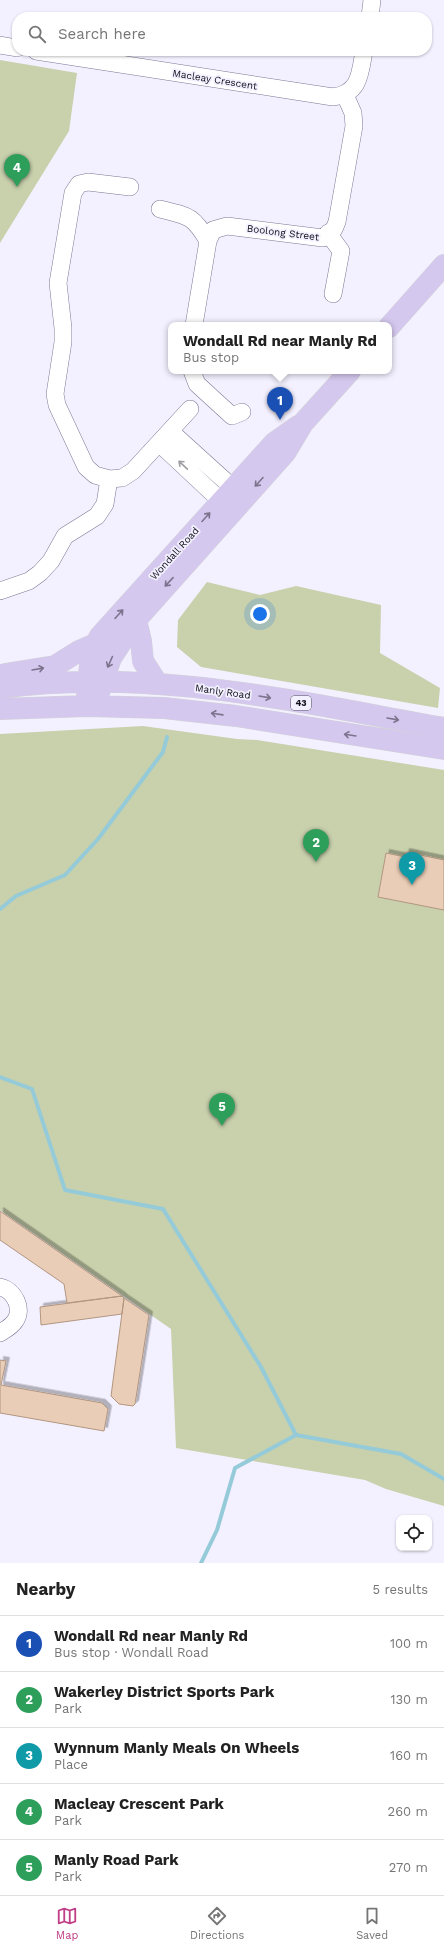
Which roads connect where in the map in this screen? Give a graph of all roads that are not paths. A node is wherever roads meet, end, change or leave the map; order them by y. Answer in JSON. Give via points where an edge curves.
{"nodes":[{"id":1,"x":372,"y":0,"type":"edge"},
{"id":2,"x":371,"y":12,"type":"edge"},
{"id":3,"x":0,"y":45,"type":"edge"},
{"id":4,"x":12,"y":47,"type":"edge"},
{"id":5,"x":68,"y":56,"type":"edge"},
{"id":6,"x":363,"y":56,"type":"edge"},
{"id":7,"x":344,"y":95,"type":"junction"},
{"id":8,"x":130,"y":187,"type":"dead end"},
{"id":9,"x":160,"y":209,"type":"dead end"},
{"id":10,"x":328,"y":233,"type":"junction"},
{"id":11,"x":208,"y":241,"type":"junction"},
{"id":12,"x":444,"y":265,"type":"edge"},
{"id":13,"x":333,"y":294,"type":"dead end"},
{"id":14,"x":194,"y":322,"type":"edge"},
{"id":15,"x":392,"y":324,"type":"edge"},
{"id":16,"x":193,"y":374,"type":"edge"},
{"id":17,"x":347,"y":374,"type":"edge"},
{"id":18,"x":190,"y":409,"type":"dead end"},
{"id":19,"x":242,"y":412,"type":"dead end"},
{"id":20,"x":303,"y":423,"type":"junction"},
{"id":21,"x":164,"y":437,"type":"junction"},
{"id":22,"x":109,"y":479,"type":"junction"},
{"id":23,"x":227,"y":494,"type":"junction"},
{"id":24,"x":0,"y":591,"type":"edge"},
{"id":25,"x":136,"y":620,"type":"junction"},
{"id":26,"x":95,"y":644,"type":"junction"},
{"id":27,"x":0,"y":675,"type":"edge"},
{"id":28,"x":95,"y":681,"type":"junction"},
{"id":29,"x":157,"y":683,"type":"junction"},
{"id":30,"x":0,"y":688,"type":"edge"},
{"id":31,"x":91,"y":706,"type":"junction"},
{"id":32,"x":0,"y":709,"type":"edge"},
{"id":33,"x":444,"y":728,"type":"edge"},
{"id":34,"x":444,"y":749,"type":"edge"},
{"id":35,"x":0,"y":1287,"type":"edge"},
{"id":36,"x":0,"y":1333,"type":"edge"}],
"edges":[{"from":1,"to":2,"type":"street"},
{"from":3,"to":4,"type":"street"},
{"from":5,"to":7,"type":"street","name":"Macleay Crescent","via":[[333,98]]},
{"from":6,"to":7,"type":"street","via":[[360,76],[353,89]]},
{"from":7,"to":10,"type":"street","name":"Boolong Street","via":[[353,113],[354,126],[337,222]]},
{"from":8,"to":22,"type":"street","via":[[88,182],[79,184],[73,193],[58,283],[63,342],[55,394],[57,405],[86,467],[94,475]]},
{"from":9,"to":11,"type":"street","via":[[188,216],[198,225]]},
{"from":10,"to":11,"type":"street","name":"Boolong Street","via":[[323,238],[227,226],[213,230]]},
{"from":10,"to":13,"type":"street","via":[[345,252]]},
{"from":11,"to":14,"type":"street"},
{"from":12,"to":15,"type":"main road"},
{"from":16,"to":19,"type":"street","via":[[197,384],[232,416]]},
{"from":17,"to":20,"type":"main road","name":"Wondall Road"},
{"from":18,"to":21,"type":"street"},
{"from":20,"to":23,"type":"main road","name":"Wondall Road","via":[[274,443]]},
{"from":20,"to":25,"type":"main road","name":"Wondall Road","one_way":true,"via":[[285,453]]},
{"from":21,"to":22,"type":"street","via":[[134,471],[122,478]]},
{"from":21,"to":23,"type":"street"},
{"from":22,"to":24,"type":"street","via":[[105,504],[97,516],[65,536],[51,561],[40,573]]},
{"from":26,"to":23,"type":"main road","name":"Wondall Road","one_way":true,"via":[[106,628]]},
{"from":25,"to":28,"type":"main road","name":"Wondall Road","one_way":true},
{"from":25,"to":29,"type":"main road","via":[[142,641],[143,661]]},
{"from":27,"to":26,"type":"main road","one_way":true,"via":[[55,666]]},
{"from":26,"to":28,"type":"main road","name":"Wondall Road","via":[[90,659]]},
{"from":28,"to":29,"type":"main road","name":"Manly Road","number":"43"},
{"from":28,"to":30,"type":"main road","name":"Manly Road","number":"43"},
{"from":28,"to":31,"type":"main road","name":"Wondall Road"},
{"from":29,"to":33,"type":"main road","name":"Manly Road","number":"43","one_way":true,"via":[[235,691]]},
{"from":31,"to":32,"type":"main road"},
{"from":34,"to":31,"type":"main road","one_way":true,"via":[[197,711],[136,706]]},
{"from":35,"to":36,"type":"street","via":[[14,1296],[19,1308],[16,1321]]}]}
